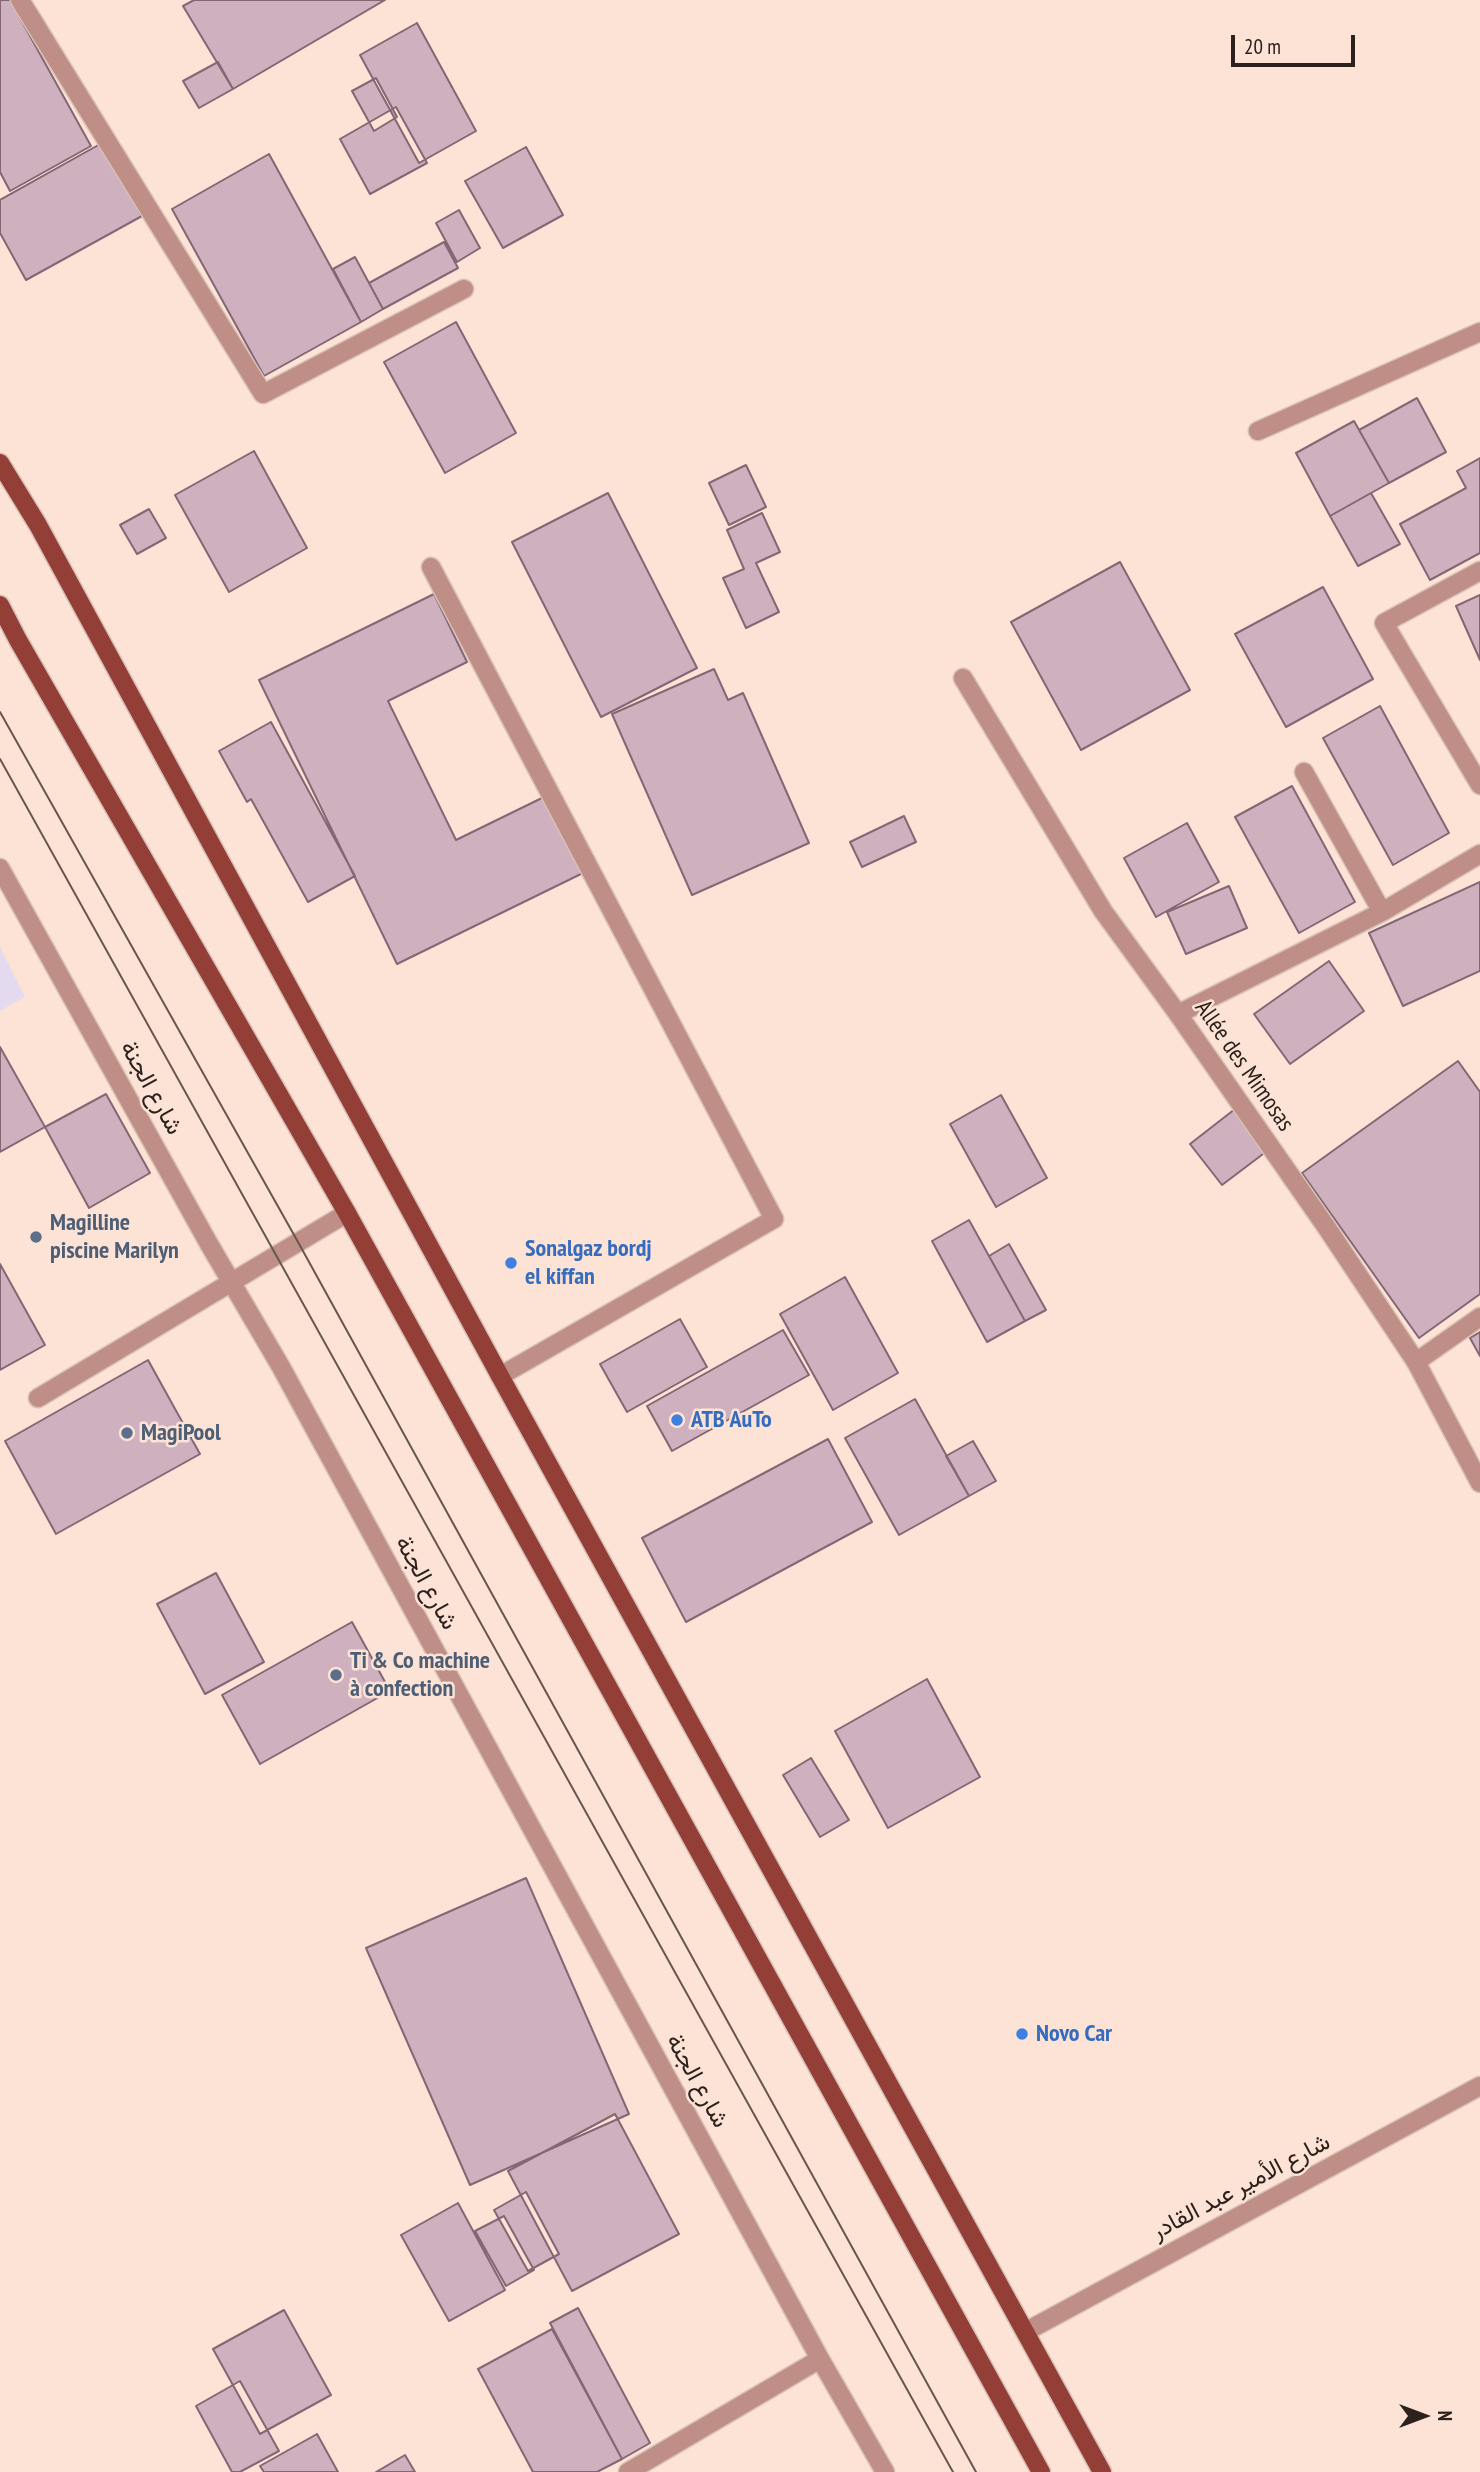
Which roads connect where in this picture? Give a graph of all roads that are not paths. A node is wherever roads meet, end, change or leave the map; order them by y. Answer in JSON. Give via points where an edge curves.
{"nodes":[{"id":1,"x":20,"y":0,"type":"edge"},
{"id":2,"x":464,"y":289,"type":"dead end"},
{"id":3,"x":1480,"y":332,"type":"edge"},
{"id":4,"x":1258,"y":431,"type":"dead end"},
{"id":5,"x":0,"y":463,"type":"edge"},
{"id":6,"x":431,"y":567,"type":"dead end"},
{"id":7,"x":1480,"y":570,"type":"edge"},
{"id":8,"x":0,"y":605,"type":"edge"},
{"id":9,"x":962,"y":678,"type":"dead end"},
{"id":10,"x":1304,"y":772,"type":"dead end"},
{"id":11,"x":1480,"y":785,"type":"edge"},
{"id":12,"x":1480,"y":854,"type":"edge"},
{"id":13,"x":0,"y":868,"type":"edge"},
{"id":14,"x":1382,"y":912,"type":"junction"},
{"id":15,"x":1178,"y":1014,"type":"junction"},
{"id":16,"x":347,"y":1213,"type":"junction"},
{"id":17,"x":231,"y":1281,"type":"junction"},
{"id":18,"x":1480,"y":1317,"type":"edge"},
{"id":19,"x":1416,"y":1362,"type":"junction"},
{"id":20,"x":500,"y":1376,"type":"junction"},
{"id":21,"x":38,"y":1398,"type":"dead end"},
{"id":22,"x":1480,"y":1483,"type":"edge"},
{"id":23,"x":1480,"y":2086,"type":"edge"},
{"id":24,"x":1025,"y":2332,"type":"junction"},
{"id":25,"x":820,"y":2359,"type":"junction"},
{"id":26,"x":628,"y":2472,"type":"edge"},
{"id":27,"x":885,"y":2472,"type":"edge"},
{"id":28,"x":1041,"y":2472,"type":"edge"},
{"id":29,"x":1102,"y":2472,"type":"edge"}],
"edges":[{"from":1,"to":2,"type":"street","via":[[263,394]]},
{"from":3,"to":4,"type":"street"},
{"from":5,"to":20,"type":"main road","via":[[38,525]]},
{"from":6,"to":20,"type":"street","via":[[774,1219]]},
{"from":7,"to":11,"type":"street","via":[[1384,623]]},
{"from":8,"to":16,"type":"main road"},
{"from":9,"to":15,"type":"street","name":"Allée des Mimosas","via":[[1103,911]]},
{"from":10,"to":14,"type":"street"},
{"from":12,"to":14,"type":"street"},
{"from":13,"to":17,"type":"street","name":"شارع الجنة"},
{"from":14,"to":15,"type":"street"},
{"from":15,"to":19,"type":"street","name":"Allée des Mimosas"},
{"from":16,"to":17,"type":"street"},
{"from":16,"to":28,"type":"main road"},
{"from":17,"to":21,"type":"street"},
{"from":17,"to":25,"type":"street","name":"شارع الجنة"},
{"from":18,"to":19,"type":"street"},
{"from":19,"to":22,"type":"street","name":"Allée des Mimosas"},
{"from":20,"to":24,"type":"main road"},
{"from":23,"to":24,"type":"street","name":"شارع الأمير عبد القادر"},
{"from":24,"to":29,"type":"main road"},
{"from":25,"to":26,"type":"street"},
{"from":25,"to":27,"type":"street","name":"شارع الجنة"}]}
